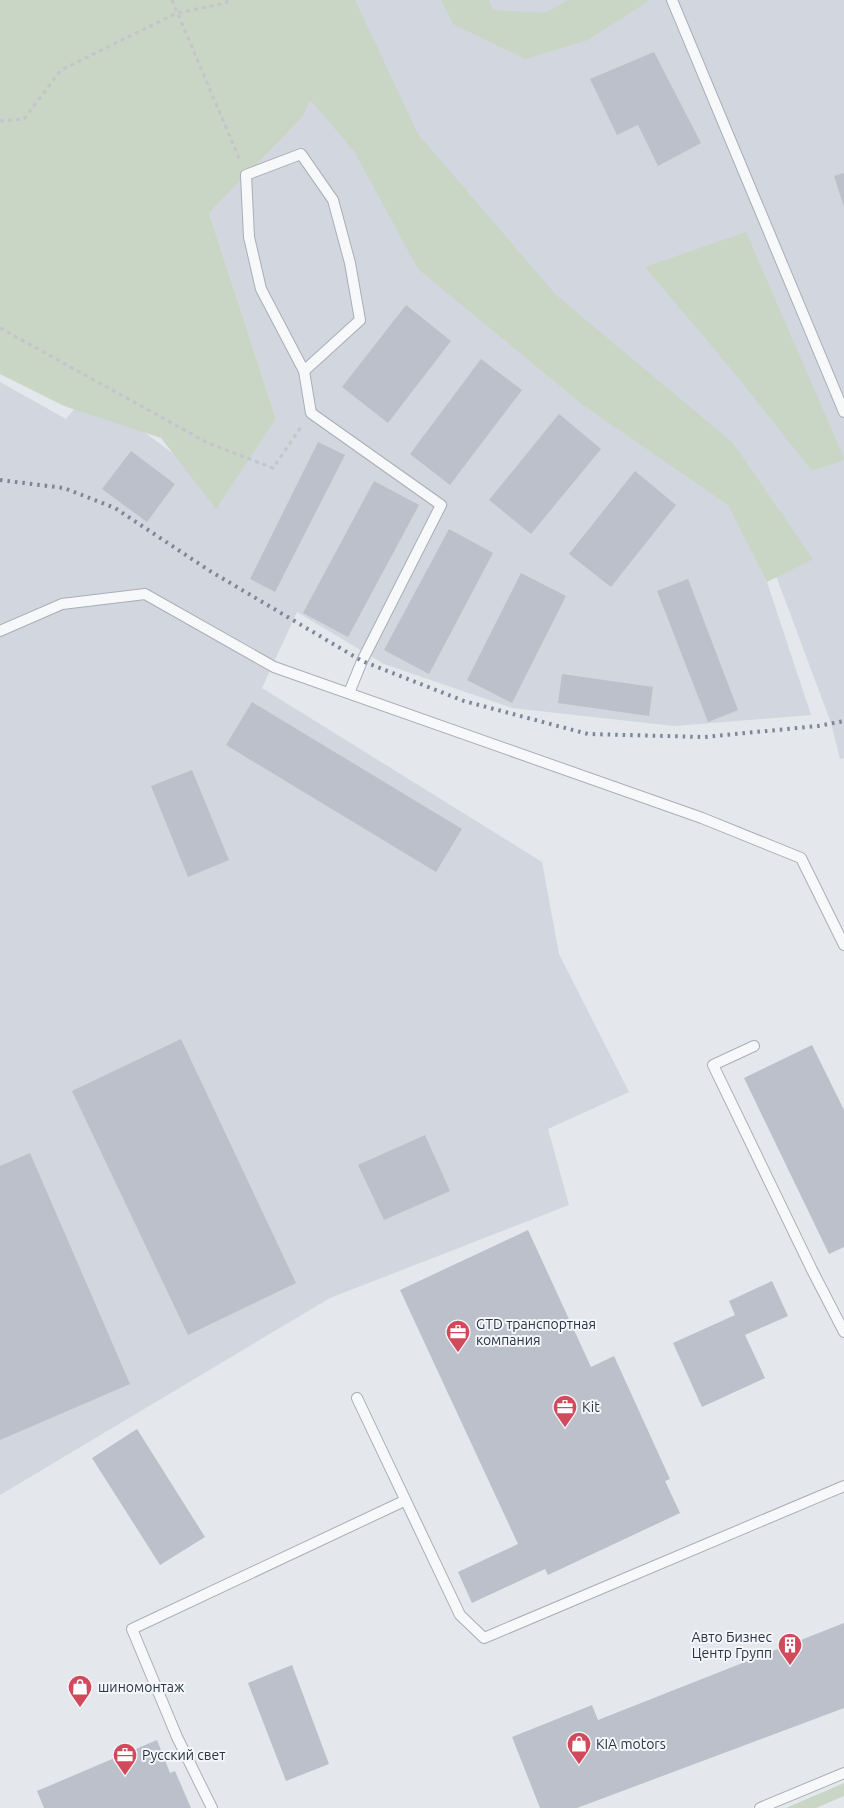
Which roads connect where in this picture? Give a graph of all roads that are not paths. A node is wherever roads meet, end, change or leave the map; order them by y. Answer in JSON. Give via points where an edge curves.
{"nodes":[{"id":1,"x":672,"y":0,"type":"edge"},
{"id":2,"x":304,"y":371,"type":"junction"},
{"id":3,"x":844,"y":412,"type":"edge"},
{"id":4,"x":0,"y":630,"type":"edge"},
{"id":5,"x":349,"y":693,"type":"junction"},
{"id":6,"x":844,"y":946,"type":"edge"},
{"id":7,"x":754,"y":1046,"type":"dead end"},
{"id":8,"x":844,"y":1332,"type":"edge"},
{"id":9,"x":357,"y":1398,"type":"dead end"},
{"id":10,"x":844,"y":1486,"type":"edge"},
{"id":11,"x":404,"y":1501,"type":"junction"},
{"id":12,"x":844,"y":1773,"type":"edge"},
{"id":13,"x":212,"y":1808,"type":"edge"},
{"id":14,"x":760,"y":1808,"type":"edge"}],
"edges":[{"from":1,"to":3,"type":"lane"},
{"from":2,"to":2,"type":"lane","via":[[261,289],[249,237],[246,175],[301,154],[333,200],[350,263],[360,320]]},
{"from":2,"to":5,"type":"lane","via":[[311,412],[441,506]]},
{"from":4,"to":5,"type":"lane","via":[[62,604],[145,594],[274,667]]},
{"from":5,"to":6,"type":"lane","via":[[702,818],[801,858]]},
{"from":7,"to":8,"type":"lane","via":[[713,1065]]},
{"from":9,"to":11,"type":"lane"},
{"from":10,"to":11,"type":"lane","via":[[484,1638],[460,1615]]},
{"from":11,"to":13,"type":"lane","via":[[132,1630],[177,1737]]},
{"from":12,"to":14,"type":"lane"}]}
